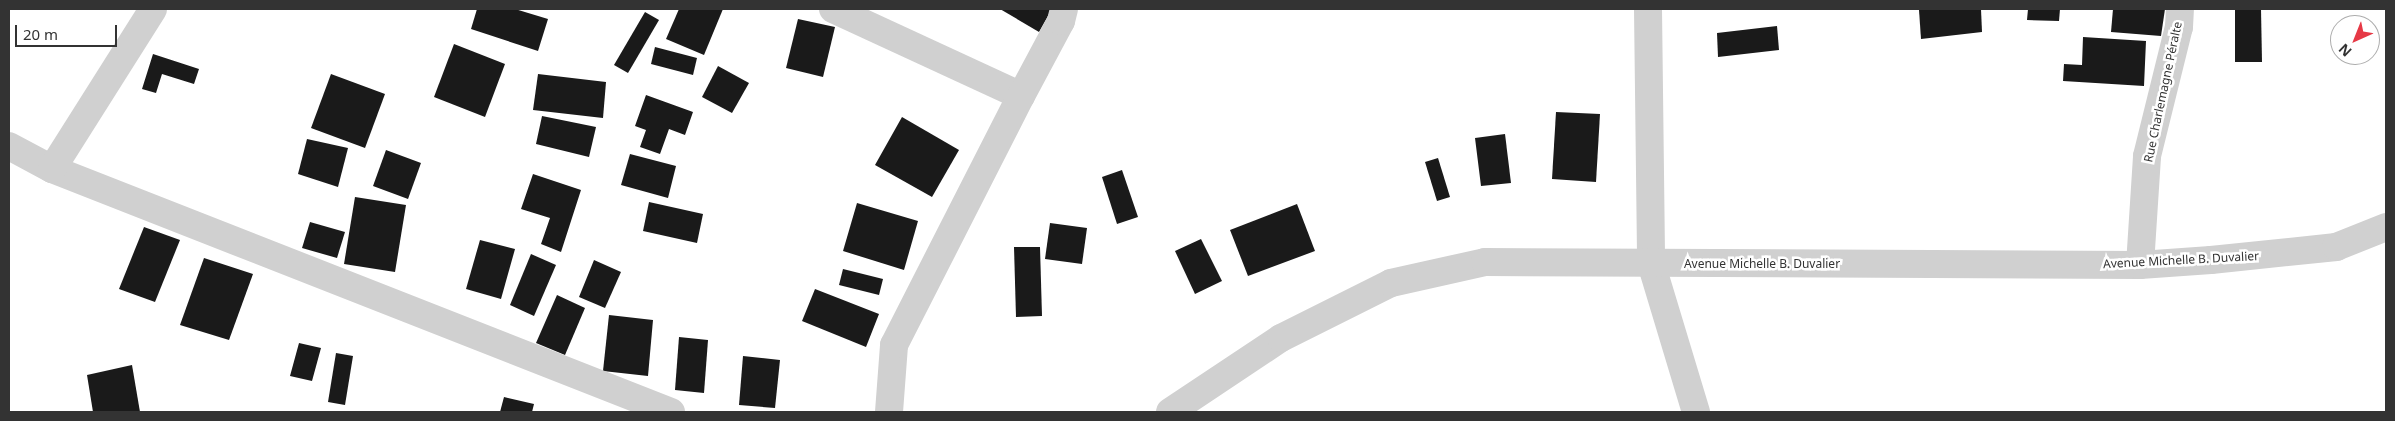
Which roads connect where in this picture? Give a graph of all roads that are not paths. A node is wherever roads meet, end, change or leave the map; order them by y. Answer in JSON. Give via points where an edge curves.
{"nodes":[{"id":1,"x":153,"y":9,"type":"edge"},
{"id":2,"x":833,"y":9,"type":"edge"},
{"id":3,"x":1064,"y":9,"type":"edge"},
{"id":4,"x":1648,"y":9,"type":"edge"},
{"id":5,"x":2180,"y":9,"type":"edge"},
{"id":6,"x":1021,"y":96,"type":"junction"},
{"id":7,"x":9,"y":146,"type":"edge"},
{"id":8,"x":52,"y":169,"type":"junction"},
{"id":9,"x":2386,"y":227,"type":"edge"},
{"id":10,"x":1651,"y":263,"type":"junction"},
{"id":11,"x":2140,"y":265,"type":"junction"},
{"id":12,"x":671,"y":412,"type":"edge"},
{"id":13,"x":889,"y":412,"type":"edge"},
{"id":14,"x":1170,"y":412,"type":"edge"},
{"id":15,"x":1696,"y":412,"type":"edge"}],
"edges":[{"from":1,"to":8,"type":"street"},
{"from":2,"to":6,"type":"street"},
{"from":3,"to":6,"type":"street","via":[[1061,21]]},
{"from":4,"to":10,"type":"street"},
{"from":5,"to":11,"type":"street","name":"Rue Charlemagne Péralte","via":[[2179,27],[2147,156]]},
{"from":6,"to":13,"type":"street","via":[[894,344]]},
{"from":7,"to":8,"type":"street"},
{"from":8,"to":12,"type":"street"},
{"from":9,"to":11,"type":"street","name":"Avenue Michelle B. Duvalier","via":[[2336,247]]},
{"from":10,"to":11,"type":"street","name":"Avenue Michelle B. Duvalier"},
{"from":10,"to":14,"type":"street","name":"Avenue Michelle B. Duvalier","via":[[1485,262],[1391,284],[1281,338]]},
{"from":10,"to":15,"type":"street"}]}
